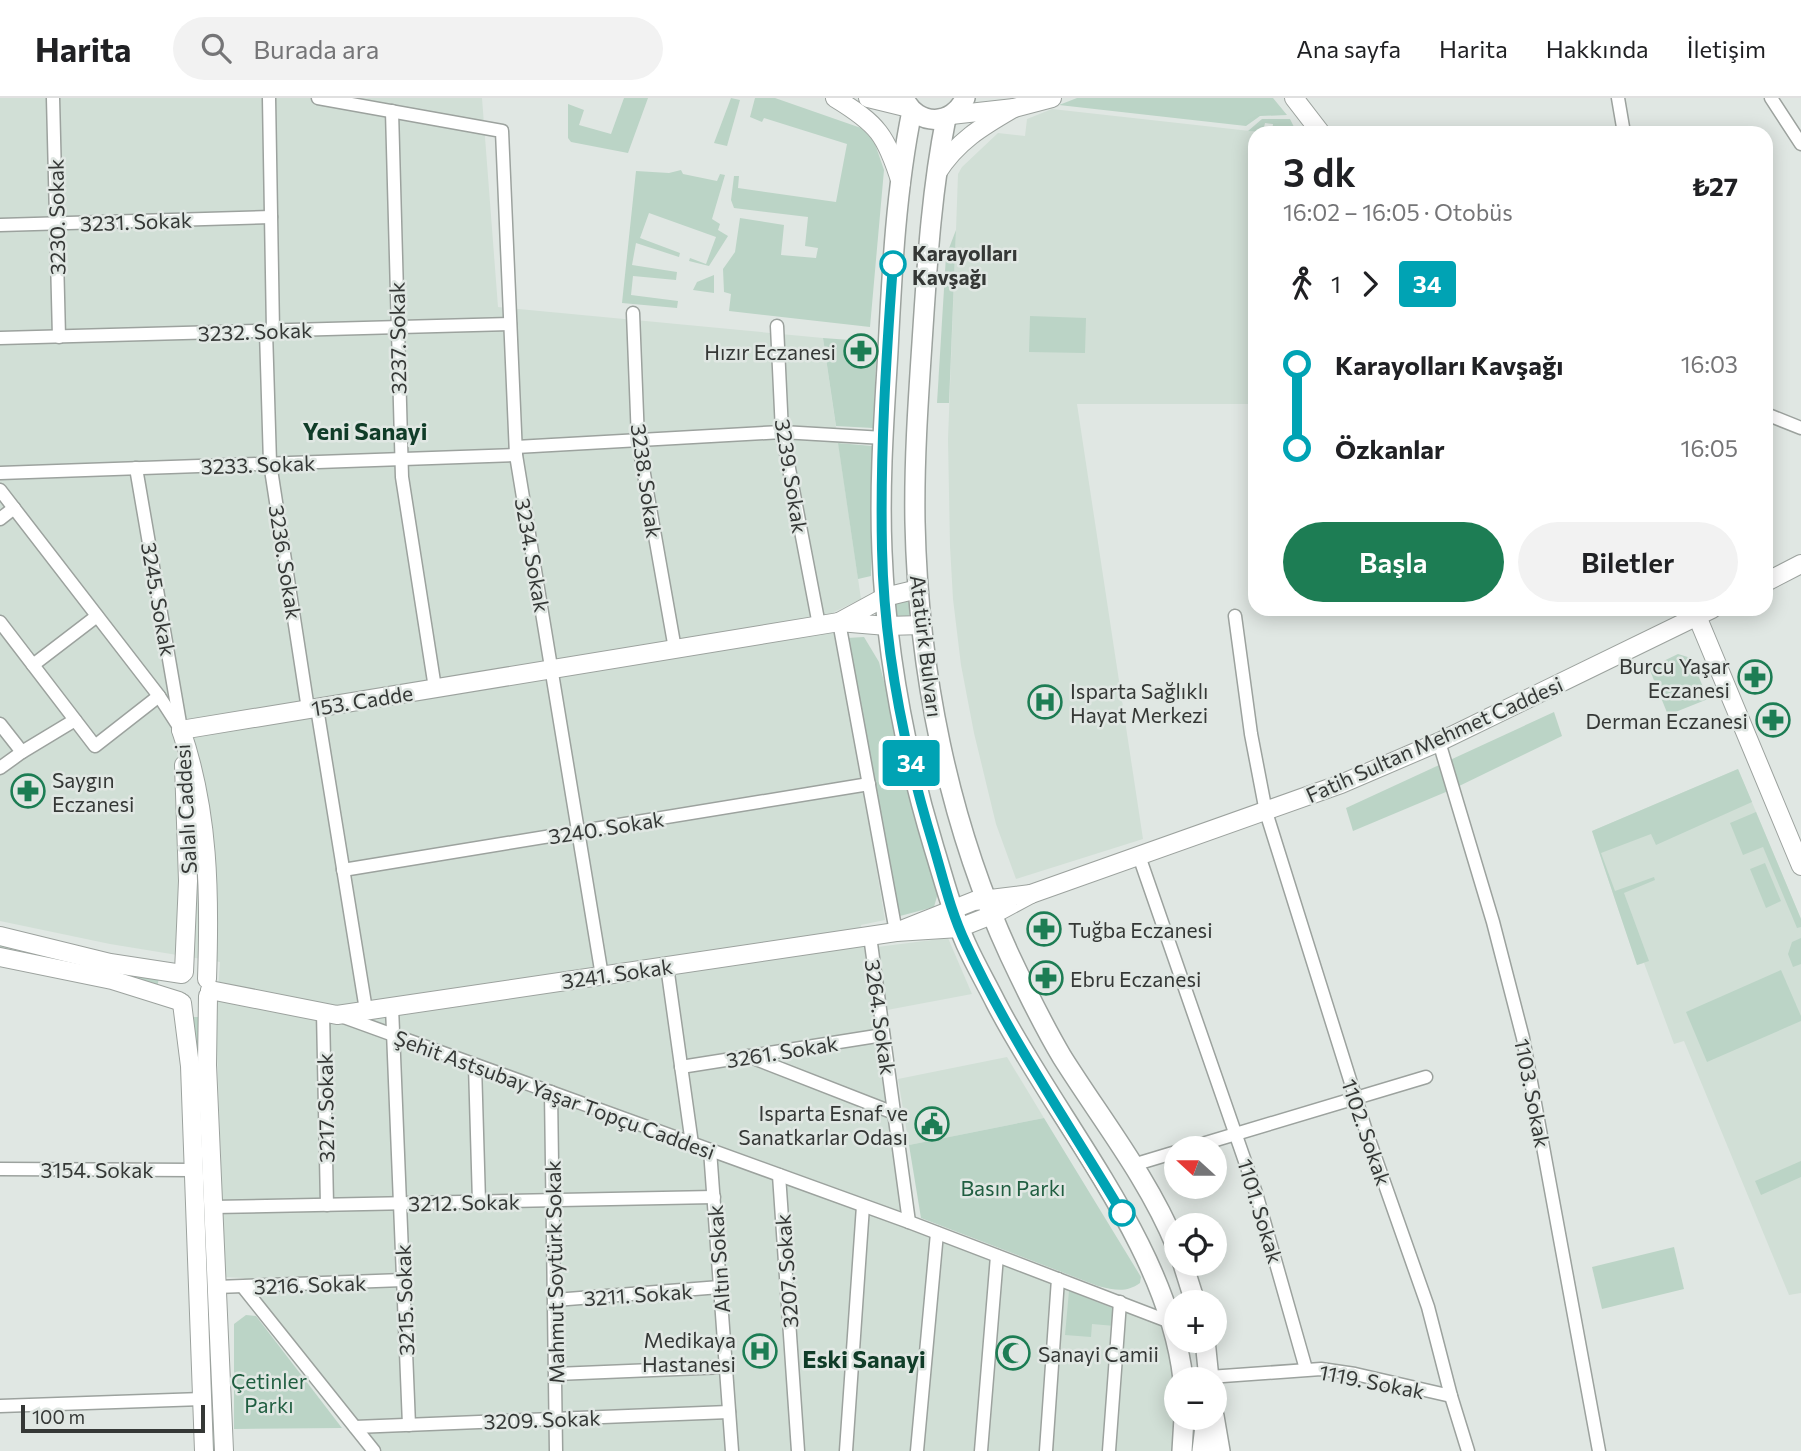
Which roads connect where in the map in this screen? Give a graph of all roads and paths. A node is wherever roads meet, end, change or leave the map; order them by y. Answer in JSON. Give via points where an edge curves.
{"nodes":[{"id":1,"x":53,"y":98,"type":"edge"},
{"id":2,"x":269,"y":98,"type":"edge"},
{"id":3,"x":318,"y":98,"type":"edge"},
{"id":4,"x":835,"y":98,"type":"edge"},
{"id":5,"x":868,"y":98,"type":"edge"},
{"id":6,"x":965,"y":98,"type":"edge"},
{"id":7,"x":1052,"y":98,"type":"edge"},
{"id":8,"x":1294,"y":98,"type":"edge"},
{"id":9,"x":1618,"y":98,"type":"edge"},
{"id":10,"x":1771,"y":98,"type":"edge"},
{"id":11,"x":909,"y":105,"type":"edge"},
{"id":12,"x":1014,"y":108,"type":"junction"},
{"id":13,"x":392,"y":111,"type":"junction"},
{"id":14,"x":948,"y":117,"type":"junction"},
{"id":15,"x":1316,"y":126,"type":"edge"},
{"id":16,"x":1623,"y":126,"type":"edge"},
{"id":17,"x":1801,"y":144,"type":"edge"},
{"id":18,"x":935,"y":176,"type":"junction"},
{"id":19,"x":901,"y":183,"type":"junction"},
{"id":20,"x":271,"y":217,"type":"junction"},
{"id":21,"x":56,"y":224,"type":"junction"},
{"id":22,"x":0,"y":225,"type":"edge"},
{"id":23,"x":633,"y":313,"type":"dead end"},
{"id":24,"x":510,"y":324,"type":"junction"},
{"id":25,"x":777,"y":326,"type":"dead end"},
{"id":26,"x":397,"y":327,"type":"junction"},
{"id":27,"x":270,"y":331,"type":"junction"},
{"id":28,"x":59,"y":337,"type":"junction"},
{"id":29,"x":0,"y":338,"type":"edge"},
{"id":30,"x":1773,"y":417,"type":"edge"},
{"id":31,"x":1801,"y":428,"type":"edge"},
{"id":32,"x":782,"y":432,"type":"junction"},
{"id":33,"x":884,"y":438,"type":"junction"},
{"id":34,"x":638,"y":440,"type":"junction"},
{"id":35,"x":516,"y":451,"type":"junction"},
{"id":36,"x":401,"y":459,"type":"junction"},
{"id":37,"x":270,"y":463,"type":"junction"},
{"id":38,"x":136,"y":468,"type":"junction"},
{"id":39,"x":0,"y":473,"type":"edge"},
{"id":40,"x":0,"y":490,"type":"edge"},
{"id":41,"x":14,"y":508,"type":"junction"},
{"id":42,"x":0,"y":519,"type":"edge"},
{"id":43,"x":1801,"y":564,"type":"edge"},
{"id":44,"x":1773,"y":578,"type":"edge"},
{"id":45,"x":918,"y":589,"type":"junction"},
{"id":46,"x":885,"y":597,"type":"junction"},
{"id":47,"x":97,"y":616,"type":"junction"},
{"id":48,"x":1691,"y":616,"type":"edge"},
{"id":49,"x":1703,"y":616,"type":"edge"},
{"id":50,"x":1236,"y":617,"type":"dead end"},
{"id":51,"x":0,"y":622,"type":"edge"},
{"id":52,"x":839,"y":622,"type":"junction"},
{"id":53,"x":819,"y":625,"type":"junction"},
{"id":54,"x":922,"y":625,"type":"junction"},
{"id":55,"x":887,"y":626,"type":"junction"},
{"id":56,"x":675,"y":649,"type":"junction"},
{"id":57,"x":33,"y":665,"type":"junction"},
{"id":58,"x":552,"y":669,"type":"junction"},
{"id":59,"x":435,"y":688,"type":"junction"},
{"id":60,"x":159,"y":696,"type":"junction"},
{"id":61,"x":313,"y":708,"type":"junction"},
{"id":62,"x":75,"y":720,"type":"junction"},
{"id":63,"x":0,"y":724,"type":"edge"},
{"id":64,"x":181,"y":730,"type":"junction"},
{"id":65,"x":1439,"y":742,"type":"junction"},
{"id":66,"x":22,"y":752,"type":"junction"},
{"id":67,"x":0,"y":768,"type":"edge"},
{"id":68,"x":869,"y":784,"type":"junction"},
{"id":69,"x":1266,"y":813,"type":"junction"},
{"id":70,"x":579,"y":832,"type":"junction"},
{"id":71,"x":1797,"y":845,"type":"edge"},
{"id":72,"x":1139,"y":856,"type":"junction"},
{"id":73,"x":1801,"y":866,"type":"edge"},
{"id":74,"x":343,"y":870,"type":"junction"},
{"id":75,"x":988,"y":907,"type":"junction"},
{"id":76,"x":953,"y":909,"type":"junction"},
{"id":77,"x":959,"y":928,"type":"junction"},
{"id":78,"x":896,"y":932,"type":"junction"},
{"id":79,"x":0,"y":936,"type":"edge"},
{"id":80,"x":870,"y":936,"type":"junction"},
{"id":81,"x":0,"y":957,"type":"edge"},
{"id":82,"x":667,"y":966,"type":"junction"},
{"id":83,"x":183,"y":973,"type":"junction"},
{"id":84,"x":602,"y":976,"type":"junction"},
{"id":85,"x":208,"y":988,"type":"junction"},
{"id":86,"x":181,"y":1002,"type":"junction"},
{"id":87,"x":392,"y":1007,"type":"junction"},
{"id":88,"x":366,"y":1010,"type":"junction"},
{"id":89,"x":330,"y":1013,"type":"junction"},
{"id":90,"x":393,"y":1035,"type":"junction"},
{"id":91,"x":883,"y":1035,"type":"junction"},
{"id":92,"x":748,"y":1056,"type":"junction"},
{"id":93,"x":475,"y":1065,"type":"junction"},
{"id":94,"x":681,"y":1067,"type":"junction"},
{"id":95,"x":1426,"y":1077,"type":"dead end"},
{"id":96,"x":551,"y":1093,"type":"junction"},
{"id":97,"x":1355,"y":1097,"type":"junction"},
{"id":98,"x":894,"y":1113,"type":"junction"},
{"id":99,"x":1236,"y":1134,"type":"junction"},
{"id":100,"x":1227,"y":1137,"type":"edge"},
{"id":101,"x":692,"y":1144,"type":"junction"},
{"id":102,"x":710,"y":1150,"type":"junction"},
{"id":103,"x":1164,"y":1156,"type":"edge"},
{"id":104,"x":1133,"y":1165,"type":"junction"},
{"id":105,"x":0,"y":1169,"type":"edge"},
{"id":106,"x":194,"y":1170,"type":"junction"},
{"id":107,"x":779,"y":1175,"type":"junction"},
{"id":108,"x":714,"y":1197,"type":"junction"},
{"id":109,"x":553,"y":1200,"type":"junction"},
{"id":110,"x":479,"y":1202,"type":"junction"},
{"id":111,"x":400,"y":1203,"type":"junction"},
{"id":112,"x":327,"y":1205,"type":"junction"},
{"id":113,"x":863,"y":1206,"type":"junction"},
{"id":114,"x":214,"y":1207,"type":"junction"},
{"id":115,"x":909,"y":1222,"type":"junction"},
{"id":116,"x":1164,"y":1223,"type":"edge"},
{"id":117,"x":937,"y":1233,"type":"junction"},
{"id":118,"x":997,"y":1256,"type":"junction"},
{"id":119,"x":1058,"y":1279,"type":"junction"},
{"id":120,"x":403,"y":1280,"type":"junction"},
{"id":121,"x":217,"y":1287,"type":"junction"},
{"id":122,"x":243,"y":1287,"type":"junction"},
{"id":123,"x":720,"y":1287,"type":"junction"},
{"id":124,"x":555,"y":1300,"type":"junction"},
{"id":125,"x":1120,"y":1302,"type":"junction"},
{"id":126,"x":1164,"y":1306,"type":"edge"},
{"id":127,"x":1164,"y":1320,"type":"edge"},
{"id":128,"x":726,"y":1367,"type":"junction"},
{"id":129,"x":1306,"y":1369,"type":"junction"},
{"id":130,"x":556,"y":1374,"type":"junction"},
{"id":131,"x":1227,"y":1376,"type":"edge"},
{"id":132,"x":1451,"y":1396,"type":"junction"},
{"id":133,"x":202,"y":1399,"type":"junction"},
{"id":134,"x":0,"y":1406,"type":"edge"},
{"id":135,"x":729,"y":1412,"type":"junction"},
{"id":136,"x":557,"y":1419,"type":"junction"},
{"id":137,"x":409,"y":1425,"type":"junction"},
{"id":138,"x":355,"y":1427,"type":"junction"},
{"id":139,"x":1183,"y":1430,"type":"edge"},
{"id":140,"x":1205,"y":1430,"type":"edge"},
{"id":141,"x":1216,"y":1430,"type":"edge"},
{"id":142,"x":204,"y":1451,"type":"edge"},
{"id":143,"x":224,"y":1451,"type":"edge"},
{"id":144,"x":374,"y":1451,"type":"edge"},
{"id":145,"x":556,"y":1451,"type":"edge"},
{"id":146,"x":732,"y":1451,"type":"edge"},
{"id":147,"x":798,"y":1451,"type":"edge"},
{"id":148,"x":846,"y":1451,"type":"edge"},
{"id":149,"x":917,"y":1451,"type":"edge"},
{"id":150,"x":981,"y":1451,"type":"edge"},
{"id":151,"x":1046,"y":1451,"type":"edge"},
{"id":152,"x":1109,"y":1451,"type":"edge"},
{"id":153,"x":1182,"y":1451,"type":"edge"},
{"id":154,"x":1202,"y":1451,"type":"edge"},
{"id":155,"x":1220,"y":1451,"type":"edge"},
{"id":156,"x":1468,"y":1451,"type":"edge"},
{"id":157,"x":1599,"y":1451,"type":"edge"}],
"edges":[{"from":1,"to":21,"type":"street","name":"3230. Sokak"},
{"from":2,"to":20,"type":"street","name":"3236. Sokak"},
{"from":3,"to":13,"type":"street"},
{"from":4,"to":19,"type":"street","via":[[878,130]]},
{"from":5,"to":11,"type":"street"},
{"from":6,"to":14,"type":"main road"},
{"from":7,"to":12,"type":"street"},
{"from":8,"to":15,"type":"street"},
{"from":9,"to":16,"type":"street"},
{"from":10,"to":17,"type":"street"},
{"from":11,"to":14,"type":"main road","via":[[925,118]]},
{"from":11,"to":19,"type":"main road","name":"Atatürk Bulvarı"},
{"from":12,"to":14,"type":"street"},
{"from":12,"to":18,"type":"street","via":[[967,136]]},
{"from":13,"to":24,"type":"street","name":"3234. Sokak","via":[[502,131]]},
{"from":13,"to":26,"type":"street","name":"3237. Sokak"},
{"from":14,"to":18,"type":"main road","name":"Atatürk Bulvarı"},
{"from":18,"to":45,"type":"main road","name":"Atatürk Bulvarı","via":[[917,426]]},
{"from":19,"to":33,"type":"main road","name":"Atatürk Bulvarı"},
{"from":20,"to":21,"type":"street","name":"3231. Sokak"},
{"from":20,"to":27,"type":"street","name":"3236. Sokak"},
{"from":21,"to":22,"type":"street","name":"3231. Sokak"},
{"from":21,"to":28,"type":"street","name":"3230. Sokak"},
{"from":23,"to":34,"type":"street","name":"3238. Sokak"},
{"from":24,"to":26,"type":"street","name":"3232. Sokak"},
{"from":24,"to":35,"type":"street","name":"3234. Sokak"},
{"from":25,"to":32,"type":"street","name":"3239. Sokak"},
{"from":26,"to":27,"type":"street","name":"3232. Sokak"},
{"from":26,"to":36,"type":"street","name":"3237. Sokak"},
{"from":27,"to":28,"type":"street","name":"3232. Sokak"},
{"from":27,"to":37,"type":"street","name":"3236. Sokak"},
{"from":28,"to":29,"type":"street","name":"3232. Sokak"},
{"from":30,"to":31,"type":"street"},
{"from":32,"to":33,"type":"street","name":"3233. Sokak"},
{"from":32,"to":34,"type":"street","name":"3233. Sokak"},
{"from":32,"to":53,"type":"street","name":"3239. Sokak"},
{"from":33,"to":46,"type":"main road","name":"Atatürk Bulvarı"},
{"from":34,"to":35,"type":"street","name":"3233. Sokak"},
{"from":34,"to":56,"type":"street","name":"3238. Sokak"},
{"from":35,"to":36,"type":"street","name":"3233. Sokak"},
{"from":35,"to":58,"type":"street","name":"3234. Sokak"},
{"from":36,"to":37,"type":"street","name":"3233. Sokak"},
{"from":36,"to":59,"type":"street","name":"3237. Sokak"},
{"from":37,"to":38,"type":"street","name":"3233. Sokak"},
{"from":37,"to":61,"type":"street","name":"3236. Sokak"},
{"from":38,"to":39,"type":"street","name":"3233. Sokak"},
{"from":38,"to":64,"type":"street","name":"3245. Sokak"},
{"from":40,"to":41,"type":"street"},
{"from":41,"to":42,"type":"street"},
{"from":41,"to":47,"type":"street"},
{"from":43,"to":44,"type":"street"},
{"from":45,"to":46,"type":"street"},
{"from":45,"to":54,"type":"main road","name":"Atatürk Bulvarı"},
{"from":46,"to":52,"type":"street"},
{"from":46,"to":55,"type":"main road","name":"Atatürk Bulvarı"},
{"from":47,"to":57,"type":"street"},
{"from":47,"to":60,"type":"street"},
{"from":48,"to":65,"type":"street","name":"Fatih Sultan Mehmet Caddesi"},
{"from":49,"to":71,"type":"street"},
{"from":50,"to":69,"type":"street","name":"1102. Sokak"},
{"from":51,"to":57,"type":"street"},
{"from":52,"to":53,"type":"street","name":"153. Cadde"},
{"from":52,"to":55,"type":"street"},
{"from":52,"to":68,"type":"street"},
{"from":53,"to":56,"type":"street","name":"153. Cadde"},
{"from":54,"to":55,"type":"street"},
{"from":54,"to":75,"type":"main road","name":"Atatürk Bulvarı","via":[[944,761]]},
{"from":55,"to":76,"type":"main road","name":"Atatürk Bulvarı","via":[[912,769]]},
{"from":56,"to":58,"type":"street","name":"153. Cadde"},
{"from":57,"to":62,"type":"street"},
{"from":58,"to":59,"type":"street","name":"153. Cadde"},
{"from":58,"to":70,"type":"street","name":"3234. Sokak"},
{"from":59,"to":61,"type":"street","name":"153. Cadde"},
{"from":60,"to":62,"type":"street","via":[[95,746]]},
{"from":60,"to":64,"type":"street"},
{"from":61,"to":64,"type":"street","name":"153. Cadde"},
{"from":61,"to":74,"type":"street","name":"3236. Sokak"},
{"from":62,"to":66,"type":"street"},
{"from":63,"to":66,"type":"street"},
{"from":64,"to":83,"type":"street","name":"Salalı Caddesi","via":[[188,881]]},
{"from":64,"to":85,"type":"street","name":"Salalı Caddesi","via":[[204,827]]},
{"from":65,"to":69,"type":"street","name":"Fatih Sultan Mehmet Caddesi"},
{"from":65,"to":157,"type":"street","name":"1103. Sokak","via":[[1523,1038]]},
{"from":66,"to":67,"type":"street"},
{"from":68,"to":70,"type":"street","name":"3240. Sokak"},
{"from":68,"to":78,"type":"street"},
{"from":69,"to":72,"type":"street","name":"Fatih Sultan Mehmet Caddesi"},
{"from":69,"to":97,"type":"street","name":"1102. Sokak"},
{"from":70,"to":74,"type":"street","name":"3240. Sokak"},
{"from":70,"to":84,"type":"street","name":"3234. Sokak"},
{"from":71,"to":73,"type":"street"},
{"from":72,"to":75,"type":"street","name":"Fatih Sultan Mehmet Caddesi"},
{"from":72,"to":99,"type":"street","name":"1101. Sokak"},
{"from":74,"to":88,"type":"street","name":"3236. Sokak"},
{"from":75,"to":76,"type":"street","name":"3241. Sokak"},
{"from":75,"to":77,"type":"street","name":"3241. Sokak"},
{"from":75,"to":104,"type":"main road","name":"Atatürk Bulvarı","via":[[1055,1044]]},
{"from":76,"to":77,"type":"main road","name":"Atatürk Bulvarı"},
{"from":76,"to":78,"type":"street","name":"3241. Sokak"},
{"from":77,"to":78,"type":"street","name":"3241. Sokak"},
{"from":77,"to":126,"type":"main road","name":"Atatürk Bulvarı","via":[[1023,1054],[1136,1238]]},
{"from":78,"to":80,"type":"street","name":"3241. Sokak"},
{"from":79,"to":83,"type":"street","via":[[110,963]]},
{"from":80,"to":82,"type":"street","name":"3241. Sokak"},
{"from":80,"to":91,"type":"street","name":"3264. Sokak"},
{"from":81,"to":86,"type":"street","via":[[112,980]]},
{"from":82,"to":84,"type":"street","name":"3241. Sokak"},
{"from":82,"to":94,"type":"street"},
{"from":83,"to":85,"type":"street","via":[[199,972]]},
{"from":83,"to":86,"type":"street","via":[[174,987]]},
{"from":84,"to":87,"type":"street","name":"3241. Sokak"},
{"from":85,"to":86,"type":"street","via":[[199,1004]]},
{"from":85,"to":89,"type":"street","name":"Şehit Astsubay Yaşar Topçu Caddesi"},
{"from":85,"to":114,"type":"street","name":"Salalı Caddesi"},
{"from":86,"to":106,"type":"street","via":[[189,1055]]},
{"from":87,"to":88,"type":"street","name":"3241. Sokak"},
{"from":87,"to":90,"type":"street","name":"3215. Sokak"},
{"from":88,"to":89,"type":"street","name":"3241. Sokak"},
{"from":89,"to":90,"type":"street","name":"Şehit Astsubay Yaşar Topçu Caddesi"},
{"from":89,"to":112,"type":"street","name":"3217. Sokak"},
{"from":90,"to":93,"type":"street","name":"Şehit Astsubay Yaşar Topçu Caddesi"},
{"from":90,"to":111,"type":"street","name":"3215. Sokak"},
{"from":91,"to":92,"type":"street","name":"3261. Sokak"},
{"from":91,"to":98,"type":"street","name":"3264. Sokak"},
{"from":92,"to":94,"type":"street","name":"3261. Sokak"},
{"from":92,"to":98,"type":"street"},
{"from":93,"to":96,"type":"street","name":"Şehit Astsubay Yaşar Topçu Caddesi"},
{"from":93,"to":110,"type":"street"},
{"from":94,"to":101,"type":"street"},
{"from":95,"to":97,"type":"street"},
{"from":96,"to":101,"type":"street","name":"Şehit Astsubay Yaşar Topçu Caddesi"},
{"from":96,"to":109,"type":"street","name":"Mahmut Soytürk Sokak"},
{"from":97,"to":99,"type":"street"},
{"from":97,"to":132,"type":"street","name":"1102. Sokak","via":[[1425,1297]]},
{"from":98,"to":115,"type":"street","name":"3264. Sokak"},
{"from":99,"to":100,"type":"street"},
{"from":99,"to":129,"type":"street","name":"1101. Sokak"},
{"from":101,"to":102,"type":"street","name":"Şehit Astsubay Yaşar Topçu Caddesi"},
{"from":102,"to":107,"type":"street","name":"Şehit Astsubay Yaşar Topçu Caddesi"},
{"from":102,"to":108,"type":"street","name":"Altın Sokak"},
{"from":103,"to":104,"type":"street"},
{"from":104,"to":116,"type":"main road","name":"Atatürk Bulvarı"},
{"from":105,"to":106,"type":"street","name":"3154. Sokak"},
{"from":106,"to":133,"type":"street"},
{"from":107,"to":113,"type":"street","name":"Şehit Astsubay Yaşar Topçu Caddesi"},
{"from":107,"to":147,"type":"street","name":"3207. Sokak"},
{"from":108,"to":109,"type":"street","name":"3212. Sokak"},
{"from":108,"to":123,"type":"street","name":"Altın Sokak"},
{"from":109,"to":110,"type":"street","name":"3212. Sokak"},
{"from":109,"to":124,"type":"street","name":"Mahmut Soytürk Sokak"},
{"from":110,"to":111,"type":"street","name":"3212. Sokak"},
{"from":111,"to":112,"type":"street","name":"3212. Sokak"},
{"from":111,"to":120,"type":"street","name":"3215. Sokak"},
{"from":112,"to":114,"type":"street","name":"3212. Sokak"},
{"from":113,"to":115,"type":"street","name":"Şehit Astsubay Yaşar Topçu Caddesi"},
{"from":113,"to":148,"type":"street"},
{"from":114,"to":121,"type":"street","name":"Salalı Caddesi"},
{"from":115,"to":117,"type":"street","name":"Şehit Astsubay Yaşar Topçu Caddesi"},
{"from":117,"to":118,"type":"street","name":"Şehit Astsubay Yaşar Topçu Caddesi"},
{"from":117,"to":149,"type":"street"},
{"from":118,"to":119,"type":"street","name":"Şehit Astsubay Yaşar Topçu Caddesi"},
{"from":118,"to":150,"type":"street"},
{"from":119,"to":125,"type":"street","name":"Şehit Astsubay Yaşar Topçu Caddesi"},
{"from":119,"to":151,"type":"street"},
{"from":120,"to":122,"type":"street","name":"3216. Sokak"},
{"from":120,"to":137,"type":"street","name":"3215. Sokak"},
{"from":121,"to":122,"type":"street","name":"3216. Sokak"},
{"from":121,"to":143,"type":"street","name":"Salalı Caddesi"},
{"from":122,"to":138,"type":"street"},
{"from":123,"to":124,"type":"street","name":"3211. Sokak"},
{"from":123,"to":128,"type":"street","name":"Altın Sokak"},
{"from":124,"to":130,"type":"street","name":"Mahmut Soytürk Sokak"},
{"from":125,"to":127,"type":"street","name":"Şehit Astsubay Yaşar Topçu Caddesi"},
{"from":125,"to":152,"type":"street"},
{"from":128,"to":130,"type":"street"},
{"from":128,"to":135,"type":"street","name":"Altın Sokak"},
{"from":129,"to":131,"type":"street","name":"1119. Sokak"},
{"from":129,"to":132,"type":"street","name":"1119. Sokak","via":[[1338,1371]]},
{"from":130,"to":136,"type":"street","name":"Mahmut Soytürk Sokak"},
{"from":132,"to":156,"type":"street","name":"1102. Sokak"},
{"from":133,"to":134,"type":"street"},
{"from":133,"to":142,"type":"street"},
{"from":135,"to":136,"type":"street","name":"3209. Sokak"},
{"from":135,"to":146,"type":"street","name":"Altın Sokak"},
{"from":136,"to":137,"type":"street","name":"3209. Sokak"},
{"from":136,"to":145,"type":"street","name":"Mahmut Soytürk Sokak"},
{"from":137,"to":138,"type":"street","name":"3209. Sokak"},
{"from":138,"to":144,"type":"street"},
{"from":139,"to":153,"type":"main road"},
{"from":140,"to":154,"type":"main road"},
{"from":141,"to":155,"type":"main road"}]}
